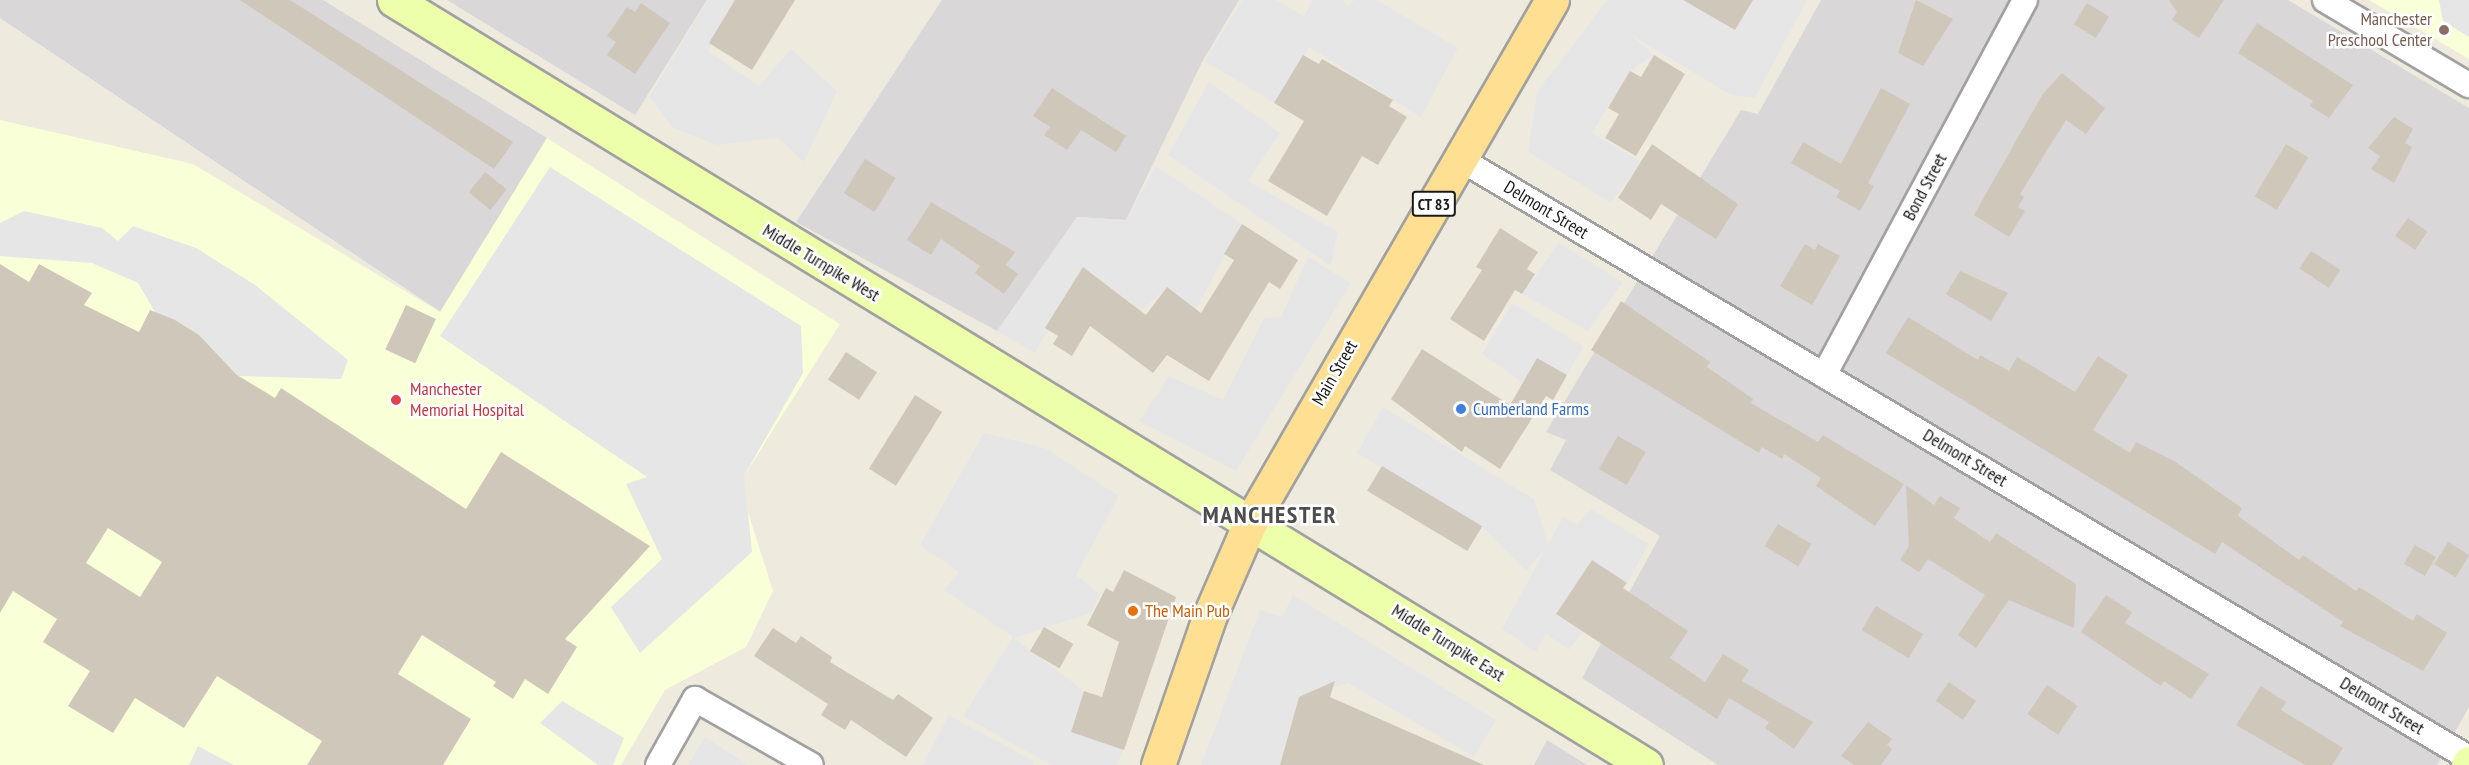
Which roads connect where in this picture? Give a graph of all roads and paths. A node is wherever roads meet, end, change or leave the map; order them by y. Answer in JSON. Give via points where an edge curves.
{"nodes":[{"id":1,"x":394,"y":0,"type":"edge"},
{"id":2,"x":1552,"y":0,"type":"edge"},
{"id":3,"x":2025,"y":0,"type":"edge"},
{"id":4,"x":2325,"y":0,"type":"edge"},
{"id":5,"x":2469,"y":85,"type":"edge"},
{"id":6,"x":1460,"y":159,"type":"junction"},
{"id":7,"x":1824,"y":375,"type":"junction"},
{"id":8,"x":1250,"y":522,"type":"junction"},
{"id":9,"x":2469,"y":758,"type":"edge"},
{"id":10,"x":658,"y":765,"type":"edge"},
{"id":11,"x":811,"y":765,"type":"edge"},
{"id":12,"x":1158,"y":765,"type":"edge"},
{"id":13,"x":1646,"y":765,"type":"edge"}],
"edges":[{"from":1,"to":8,"type":"main road","name":"Middle Turnpike West"},
{"from":2,"to":6,"type":"main road","name":"Main Street","number":"CT 83"},
{"from":3,"to":7,"type":"street","name":"Bond Street"},
{"from":4,"to":5,"type":"street"},
{"from":6,"to":7,"type":"street","name":"Delmont Street"},
{"from":6,"to":8,"type":"main road","name":"Main Street","number":"CT 83"},
{"from":7,"to":9,"type":"street","name":"Delmont Street"},
{"from":8,"to":12,"type":"main road","name":"Main Street","number":"CT 83","via":[[1207,622]]},
{"from":8,"to":13,"type":"main road","name":"Middle Turnpike East"},
{"from":10,"to":11,"type":"street","via":[[695,699]]}]}
